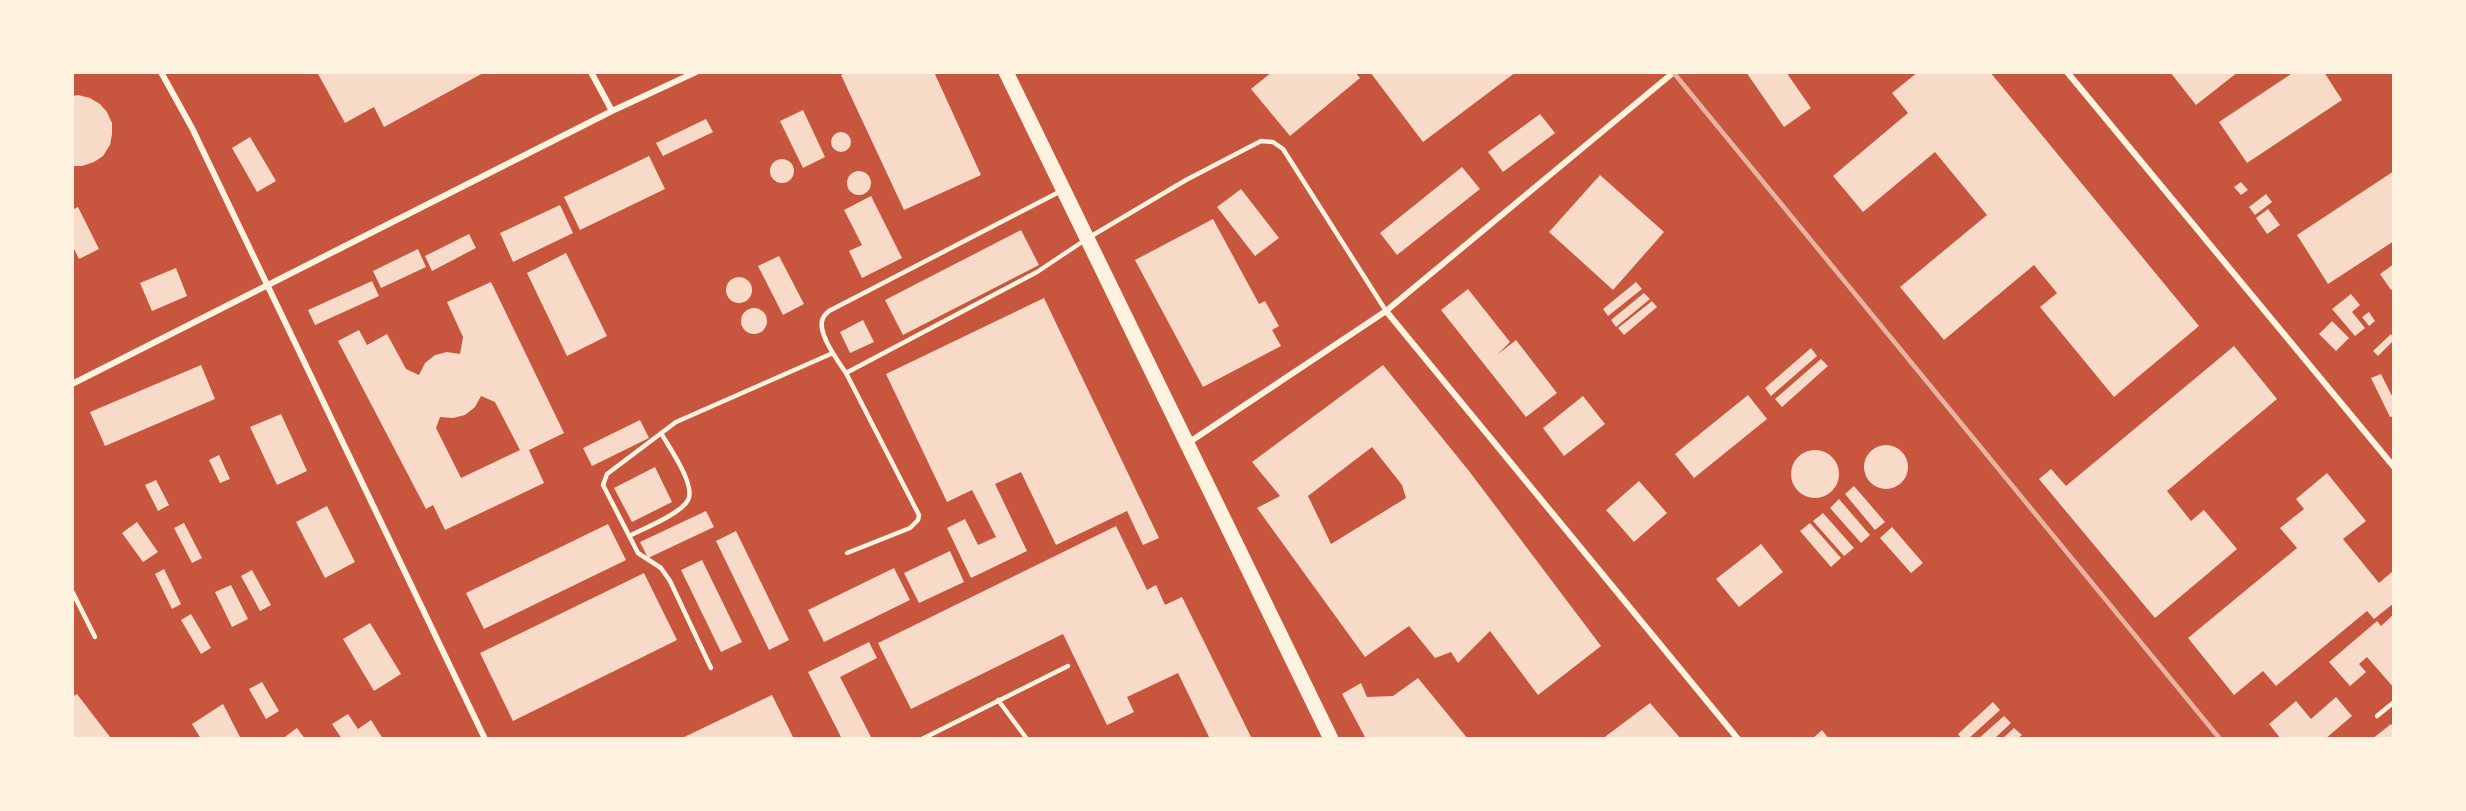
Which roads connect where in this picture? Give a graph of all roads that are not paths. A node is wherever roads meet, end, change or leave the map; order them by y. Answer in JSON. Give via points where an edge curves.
{"nodes":[{"id":1,"x":161,"y":72,"type":"edge"},
{"id":2,"x":591,"y":72,"type":"edge"},
{"id":3,"x":696,"y":72,"type":"edge"},
{"id":4,"x":1005,"y":72,"type":"edge"},
{"id":5,"x":1674,"y":72,"type":"edge"},
{"id":6,"x":2067,"y":72,"type":"edge"},
{"id":7,"x":612,"y":111,"type":"junction"},
{"id":8,"x":1063,"y":190,"type":"junction"},
{"id":9,"x":1088,"y":238,"type":"junction"},
{"id":10,"x":266,"y":285,"type":"junction"},
{"id":11,"x":1386,"y":311,"type":"junction"},
{"id":12,"x":833,"y":353,"type":"junction"},
{"id":13,"x":846,"y":373,"type":"junction"},
{"id":14,"x":72,"y":384,"type":"edge"},
{"id":15,"x":661,"y":433,"type":"junction"},
{"id":16,"x":1186,"y":444,"type":"junction"},
{"id":17,"x":2394,"y":467,"type":"edge"},
{"id":18,"x":629,"y":536,"type":"junction"},
{"id":19,"x":847,"y":553,"type":"dead end"},
{"id":20,"x":72,"y":591,"type":"edge"},
{"id":21,"x":95,"y":637,"type":"dead end"},
{"id":22,"x":1068,"y":666,"type":"dead end"},
{"id":23,"x":711,"y":668,"type":"dead end"},
{"id":24,"x":998,"y":700,"type":"junction"},
{"id":25,"x":2394,"y":702,"type":"edge"},
{"id":26,"x":2377,"y":716,"type":"dead end"},
{"id":27,"x":485,"y":739,"type":"edge"},
{"id":28,"x":922,"y":739,"type":"edge"},
{"id":29,"x":1027,"y":739,"type":"edge"},
{"id":30,"x":1331,"y":739,"type":"edge"},
{"id":31,"x":1738,"y":739,"type":"edge"}],
"edges":[{"from":1,"to":10,"type":"street","via":[[192,128]]},
{"from":2,"to":7,"type":"street"},
{"from":3,"to":7,"type":"street"},
{"from":4,"to":8,"type":"main road"},
{"from":5,"to":11,"type":"street"},
{"from":6,"to":17,"type":"street"},
{"from":7,"to":10,"type":"street"},
{"from":8,"to":9,"type":"main road"},
{"from":8,"to":12,"type":"lane","via":[[829,311],[822,318],[821,329]]},
{"from":9,"to":11,"type":"lane","via":[[1185,180],[1261,141],[1273,142],[1283,149]]},
{"from":9,"to":13,"type":"lane","via":[[1037,272]]},
{"from":9,"to":16,"type":"main road"},
{"from":10,"to":14,"type":"street"},
{"from":10,"to":27,"type":"street"},
{"from":11,"to":16,"type":"street"},
{"from":11,"to":31,"type":"street"},
{"from":12,"to":13,"type":"lane"},
{"from":12,"to":15,"type":"lane","via":[[676,422]]},
{"from":13,"to":19,"type":"lane","via":[[919,515],[910,528]]},
{"from":15,"to":18,"type":"lane","via":[[607,474],[603,485]]},
{"from":15,"to":18,"type":"lane","via":[[683,471],[690,493],[688,502]]},
{"from":16,"to":30,"type":"main road"},
{"from":18,"to":23,"type":"lane","via":[[638,553],[661,568],[670,581]]},
{"from":20,"to":21,"type":"lane"},
{"from":22,"to":24,"type":"lane"},
{"from":24,"to":28,"type":"lane"},
{"from":24,"to":29,"type":"lane"},
{"from":25,"to":26,"type":"lane"}]}
